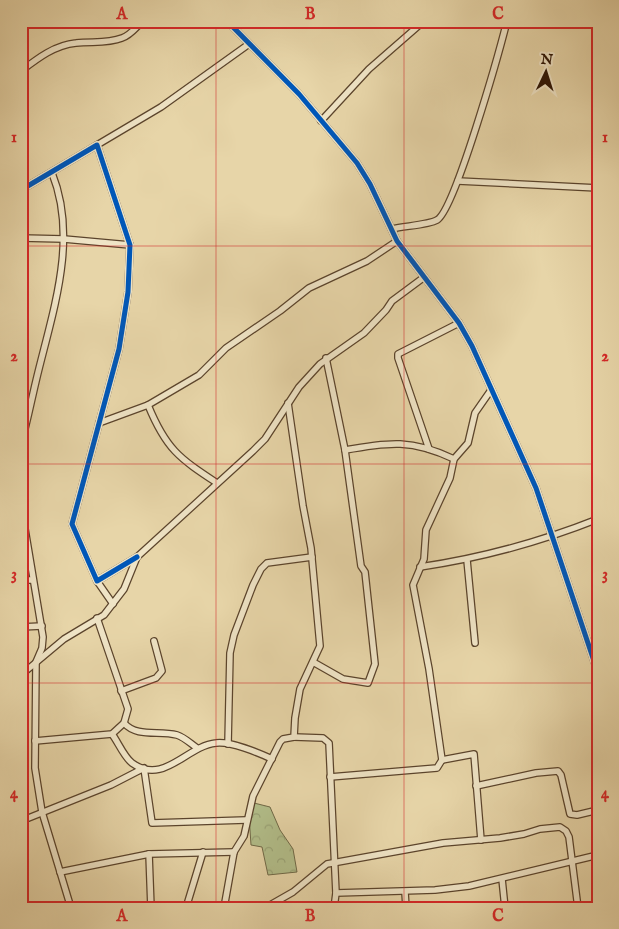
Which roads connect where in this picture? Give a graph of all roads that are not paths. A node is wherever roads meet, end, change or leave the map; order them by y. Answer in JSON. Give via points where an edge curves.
{"nodes":[{"id":1,"x":143,"y":21,"type":"edge"},
{"id":2,"x":424,"y":21,"type":"edge"},
{"id":3,"x":507,"y":21,"type":"edge"},
{"id":4,"x":231,"y":23,"type":"edge"},
{"id":5,"x":249,"y":44,"type":"junction"},
{"id":6,"x":21,"y":71,"type":"edge"},
{"id":7,"x":321,"y":121,"type":"junction"},
{"id":8,"x":96,"y":146,"type":"junction"},
{"id":9,"x":52,"y":172,"type":"junction"},
{"id":10,"x":458,"y":181,"type":"junction"},
{"id":11,"x":598,"y":188,"type":"edge"},
{"id":12,"x":21,"y":190,"type":"edge"},
{"id":13,"x":392,"y":229,"type":"junction"},
{"id":14,"x":21,"y":238,"type":"edge"},
{"id":15,"x":64,"y":239,"type":"junction"},
{"id":16,"x":397,"y":241,"type":"junction"},
{"id":17,"x":130,"y":245,"type":"junction"},
{"id":18,"x":423,"y":278,"type":"junction"},
{"id":19,"x":459,"y":323,"type":"junction"},
{"id":20,"x":326,"y":358,"type":"junction"},
{"id":21,"x":491,"y":390,"type":"junction"},
{"id":22,"x":288,"y":403,"type":"junction"},
{"id":23,"x":148,"y":405,"type":"junction"},
{"id":24,"x":99,"y":423,"type":"junction"},
{"id":25,"x":21,"y":444,"type":"edge"},
{"id":26,"x":430,"y":449,"type":"junction"},
{"id":27,"x":345,"y":450,"type":"junction"},
{"id":28,"x":454,"y":459,"type":"junction"},
{"id":29,"x":217,"y":483,"type":"junction"},
{"id":30,"x":21,"y":505,"type":"edge"},
{"id":31,"x":598,"y":519,"type":"edge"},
{"id":32,"x":23,"y":528,"type":"edge"},
{"id":33,"x":553,"y":537,"type":"junction"},
{"id":34,"x":137,"y":557,"type":"junction"},
{"id":35,"x":312,"y":557,"type":"junction"},
{"id":36,"x":467,"y":560,"type":"junction"},
{"id":37,"x":420,"y":567,"type":"junction"},
{"id":38,"x":21,"y":580,"type":"edge"},
{"id":39,"x":33,"y":580,"type":"junction"},
{"id":40,"x":97,"y":580,"type":"junction"},
{"id":41,"x":113,"y":604,"type":"junction"},
{"id":42,"x":98,"y":618,"type":"junction"},
{"id":43,"x":42,"y":626,"type":"junction"},
{"id":44,"x":21,"y":627,"type":"edge"},
{"id":45,"x":154,"y":641,"type":"dead end"},
{"id":46,"x":475,"y":643,"type":"dead end"},
{"id":47,"x":36,"y":662,"type":"junction"},
{"id":48,"x":313,"y":662,"type":"junction"},
{"id":49,"x":598,"y":673,"type":"edge"},
{"id":50,"x":21,"y":675,"type":"edge"},
{"id":51,"x":121,"y":691,"type":"junction"},
{"id":52,"x":124,"y":723,"type":"junction"},
{"id":53,"x":112,"y":734,"type":"junction"},
{"id":54,"x":294,"y":736,"type":"junction"},
{"id":55,"x":35,"y":741,"type":"junction"},
{"id":56,"x":228,"y":744,"type":"junction"},
{"id":57,"x":197,"y":748,"type":"junction"},
{"id":58,"x":272,"y":759,"type":"junction"},
{"id":59,"x":442,"y":760,"type":"junction"},
{"id":60,"x":144,"y":768,"type":"junction"},
{"id":61,"x":330,"y":778,"type":"junction"},
{"id":62,"x":476,"y":786,"type":"junction"},
{"id":63,"x":598,"y":810,"type":"edge"},
{"id":64,"x":42,"y":812,"type":"junction"},
{"id":65,"x":246,"y":820,"type":"junction"},
{"id":66,"x":21,"y":821,"type":"edge"},
{"id":67,"x":481,"y":840,"type":"junction"},
{"id":68,"x":203,"y":852,"type":"junction"},
{"id":69,"x":234,"y":852,"type":"junction"},
{"id":70,"x":150,"y":854,"type":"junction"},
{"id":71,"x":598,"y":855,"type":"edge"},
{"id":72,"x":573,"y":862,"type":"junction"},
{"id":73,"x":334,"y":863,"type":"junction"},
{"id":74,"x":60,"y":872,"type":"junction"},
{"id":75,"x":502,"y":879,"type":"junction"},
{"id":76,"x":406,"y":892,"type":"junction"},
{"id":77,"x":336,"y":893,"type":"junction"},
{"id":78,"x":71,"y":908,"type":"edge"},
{"id":79,"x":151,"y":908,"type":"edge"},
{"id":80,"x":186,"y":908,"type":"edge"},
{"id":81,"x":224,"y":908,"type":"edge"},
{"id":82,"x":265,"y":908,"type":"edge"},
{"id":83,"x":334,"y":908,"type":"edge"},
{"id":84,"x":406,"y":908,"type":"edge"},
{"id":85,"x":505,"y":908,"type":"edge"},
{"id":86,"x":578,"y":908,"type":"edge"}],
"edges":[{"from":1,"to":6,"type":"street","via":[[123,38],[105,43],[62,45]]},
{"from":2,"to":7,"type":"street","via":[[368,69]]},
{"from":3,"to":10,"type":"street"},
{"from":4,"to":5,"type":"street"},
{"from":5,"to":7,"type":"street"},
{"from":5,"to":8,"type":"street","via":[[161,107]]},
{"from":7,"to":13,"type":"street","via":[[357,163]]},
{"from":8,"to":9,"type":"street"},
{"from":8,"to":17,"type":"street"},
{"from":9,"to":12,"type":"street"},
{"from":9,"to":15,"type":"street","via":[[60,199]]},
{"from":10,"to":11,"type":"street"},
{"from":10,"to":13,"type":"street","via":[[439,219]]},
{"from":13,"to":16,"type":"street"},
{"from":14,"to":15,"type":"street"},
{"from":15,"to":17,"type":"street"},
{"from":15,"to":25,"type":"street","via":[[50,327]]},
{"from":16,"to":18,"type":"street"},
{"from":16,"to":23,"type":"street","via":[[367,261],[309,288],[226,348],[199,375]]},
{"from":17,"to":24,"type":"street","via":[[128,292],[119,349]]},
{"from":18,"to":19,"type":"street"},
{"from":18,"to":20,"type":"street","via":[[392,301],[364,333]]},
{"from":19,"to":21,"type":"street"},
{"from":19,"to":26,"type":"street","via":[[398,354]]},
{"from":20,"to":22,"type":"street"},
{"from":20,"to":27,"type":"street"},
{"from":21,"to":28,"type":"street","via":[[475,413],[468,443]]},
{"from":21,"to":33,"type":"street","via":[[536,488]]},
{"from":22,"to":29,"type":"street","via":[[265,439]]},
{"from":22,"to":35,"type":"street"},
{"from":23,"to":24,"type":"street"},
{"from":23,"to":29,"type":"street","via":[[158,431],[168,444],[188,464]]},
{"from":24,"to":40,"type":"street","via":[[72,524]]},
{"from":26,"to":27,"type":"street","via":[[402,442]]},
{"from":26,"to":28,"type":"street"},
{"from":27,"to":48,"type":"street","via":[[365,572],[375,664],[368,683],[343,678]]},
{"from":28,"to":37,"type":"street","via":[[450,478],[426,530],[425,555]]},
{"from":29,"to":34,"type":"street"},
{"from":30,"to":32,"type":"street"},
{"from":31,"to":33,"type":"street"},
{"from":32,"to":39,"type":"street"},
{"from":33,"to":36,"type":"street"},
{"from":33,"to":49,"type":"street"},
{"from":34,"to":40,"type":"street"},
{"from":34,"to":41,"type":"street","via":[[124,590]]},
{"from":35,"to":48,"type":"street","via":[[320,646]]},
{"from":35,"to":56,"type":"street","via":[[267,564],[261,568],[253,585],[230,653]]},
{"from":36,"to":37,"type":"street"},
{"from":36,"to":46,"type":"street"},
{"from":37,"to":59,"type":"street","via":[[413,585]]},
{"from":38,"to":39,"type":"street"},
{"from":39,"to":43,"type":"street"},
{"from":40,"to":41,"type":"street"},
{"from":41,"to":42,"type":"street"},
{"from":42,"to":47,"type":"street","via":[[64,639]]},
{"from":42,"to":51,"type":"street"},
{"from":43,"to":44,"type":"street"},
{"from":43,"to":47,"type":"street","via":[[42,648]]},
{"from":45,"to":51,"type":"street","via":[[162,671],[156,678]]},
{"from":47,"to":50,"type":"street"},
{"from":47,"to":55,"type":"street"},
{"from":48,"to":54,"type":"street","via":[[297,701]]},
{"from":51,"to":52,"type":"street","via":[[128,709]]},
{"from":52,"to":53,"type":"street"},
{"from":52,"to":57,"type":"street","via":[[129,729],[140,732],[177,735]]},
{"from":53,"to":55,"type":"street"},
{"from":53,"to":60,"type":"street","via":[[131,762]]},
{"from":54,"to":58,"type":"street","via":[[283,739]]},
{"from":54,"to":61,"type":"street","via":[[330,743]]},
{"from":55,"to":64,"type":"street","via":[[34,762]]},
{"from":56,"to":57,"type":"street","via":[[219,742]]},
{"from":56,"to":58,"type":"street"},
{"from":57,"to":60,"type":"street","via":[[170,767],[157,771]]},
{"from":58,"to":65,"type":"street","via":[[253,796]]},
{"from":59,"to":61,"type":"street","via":[[437,768]]},
{"from":59,"to":62,"type":"street","via":[[474,754]]},
{"from":60,"to":64,"type":"street","via":[[111,785]]},
{"from":60,"to":65,"type":"street","via":[[152,822]]},
{"from":61,"to":73,"type":"street"},
{"from":62,"to":63,"type":"street","via":[[536,773],[558,772],[570,814]]},
{"from":62,"to":67,"type":"street"},
{"from":64,"to":66,"type":"street"},
{"from":64,"to":74,"type":"street"},
{"from":65,"to":69,"type":"street","via":[[244,836]]},
{"from":67,"to":72,"type":"street","via":[[560,827],[569,837]]},
{"from":67,"to":73,"type":"street","via":[[443,843]]},
{"from":68,"to":69,"type":"street"},
{"from":68,"to":70,"type":"street"},
{"from":68,"to":80,"type":"street"},
{"from":69,"to":81,"type":"street"},
{"from":70,"to":74,"type":"street"},
{"from":70,"to":79,"type":"street"},
{"from":71,"to":72,"type":"street"},
{"from":72,"to":75,"type":"street"},
{"from":72,"to":86,"type":"street"},
{"from":73,"to":77,"type":"street"},
{"from":73,"to":82,"type":"street","via":[[319,868],[293,892]]},
{"from":74,"to":78,"type":"street"},
{"from":75,"to":76,"type":"street"},
{"from":75,"to":85,"type":"street"},
{"from":76,"to":77,"type":"street"},
{"from":76,"to":84,"type":"street"},
{"from":77,"to":83,"type":"street"}]}
